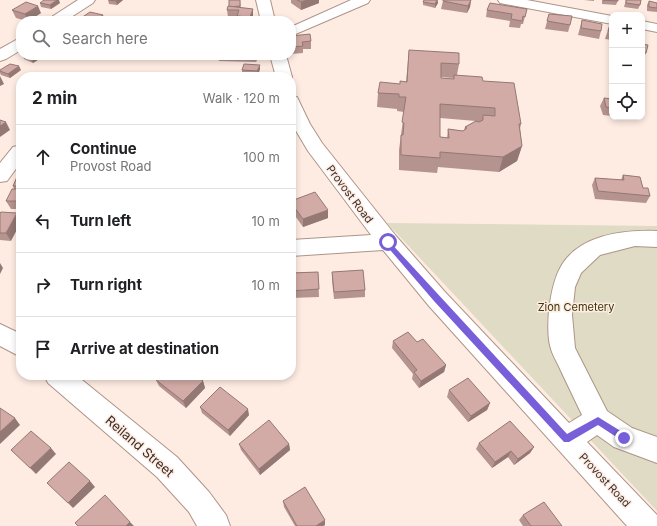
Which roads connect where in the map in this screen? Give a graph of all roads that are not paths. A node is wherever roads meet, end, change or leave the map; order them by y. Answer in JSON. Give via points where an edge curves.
{"nodes":[{"id":1,"x":88,"y":0,"type":"edge"},
{"id":2,"x":263,"y":0,"type":"edge"},
{"id":3,"x":363,"y":0,"type":"edge"},
{"id":4,"x":505,"y":0,"type":"edge"},
{"id":5,"x":63,"y":16,"type":"edge"},
{"id":6,"x":267,"y":16,"type":"edge"},
{"id":7,"x":609,"y":19,"type":"edge"},
{"id":8,"x":645,"y":26,"type":"edge"},
{"id":9,"x":657,"y":28,"type":"edge"},
{"id":10,"x":296,"y":30,"type":"edge"},
{"id":11,"x":16,"y":46,"type":"edge"},
{"id":12,"x":0,"y":56,"type":"edge"},
{"id":13,"x":279,"y":60,"type":"edge"},
{"id":14,"x":283,"y":72,"type":"edge"},
{"id":15,"x":296,"y":112,"type":"edge"},
{"id":16,"x":16,"y":156,"type":"edge"},
{"id":17,"x":0,"y":176,"type":"edge"},
{"id":18,"x":657,"y":239,"type":"edge"},
{"id":19,"x":388,"y":242,"type":"junction"},
{"id":20,"x":296,"y":248,"type":"edge"},
{"id":21,"x":0,"y":334,"type":"edge"},
{"id":22,"x":16,"y":343,"type":"edge"},
{"id":23,"x":63,"y":380,"type":"edge"},
{"id":24,"x":598,"y":420,"type":"junction"},
{"id":25,"x":624,"y":438,"type":"junction"},
{"id":26,"x":567,"y":439,"type":"junction"},
{"id":27,"x":657,"y":450,"type":"edge"},
{"id":28,"x":657,"y":461,"type":"edge"},
{"id":29,"x":215,"y":526,"type":"edge"},
{"id":30,"x":647,"y":526,"type":"edge"}],
"edges":[{"from":1,"to":5,"type":"street"},
{"from":2,"to":6,"type":"street"},
{"from":3,"to":10,"type":"street"},
{"from":4,"to":7,"type":"street"},
{"from":8,"to":9,"type":"street"},
{"from":11,"to":12,"type":"street"},
{"from":13,"to":14,"type":"street"},
{"from":15,"to":19,"type":"street","name":"Provost Road","via":[[315,147]]},
{"from":16,"to":17,"type":"street"},
{"from":18,"to":24,"type":"street","via":[[635,238],[592,249],[571,269],[564,287],[560,315],[563,348]]},
{"from":19,"to":20,"type":"street"},
{"from":19,"to":26,"type":"street","name":"Provost Road","via":[[437,299]]},
{"from":21,"to":22,"type":"street"},
{"from":23,"to":29,"type":"street","name":"Reiland Street","via":[[167,467],[199,502]]},
{"from":24,"to":25,"type":"street"},
{"from":24,"to":26,"type":"street"},
{"from":25,"to":27,"type":"street"},
{"from":25,"to":28,"type":"street"},
{"from":26,"to":30,"type":"street","name":"Provost Road"}]}
